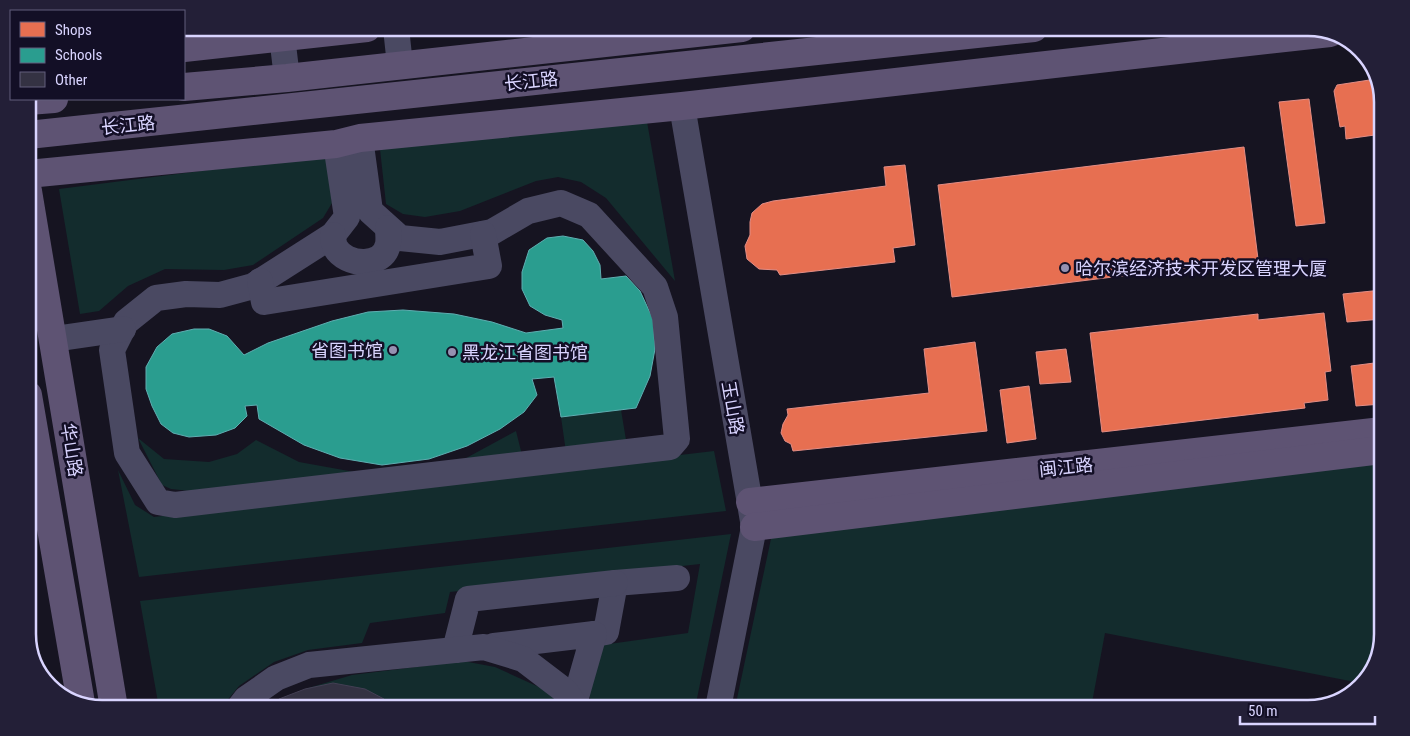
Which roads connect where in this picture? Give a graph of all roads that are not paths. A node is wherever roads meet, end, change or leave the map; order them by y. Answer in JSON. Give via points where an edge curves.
{"nodes":[{"id":1,"x":257,"y":36,"type":"edge"},
{"id":2,"x":282,"y":36,"type":"edge"},
{"id":3,"x":397,"y":36,"type":"edge"},
{"id":4,"x":626,"y":36,"type":"edge"},
{"id":5,"x":959,"y":36,"type":"edge"},
{"id":6,"x":1303,"y":36,"type":"edge"},
{"id":7,"x":185,"y":48,"type":"edge"},
{"id":8,"x":400,"y":65,"type":"junction"},
{"id":9,"x":287,"y":78,"type":"junction"},
{"id":10,"x":185,"y":87,"type":"edge"},
{"id":11,"x":682,"y":106,"type":"junction"},
{"id":12,"x":36,"y":134,"type":"edge"},
{"id":13,"x":348,"y":141,"type":"junction"},
{"id":14,"x":36,"y":173,"type":"edge"},
{"id":15,"x":381,"y":222,"type":"junction"},
{"id":16,"x":340,"y":226,"type":"junction"},
{"id":17,"x":483,"y":234,"type":"junction"},
{"id":18,"x":36,"y":237,"type":"edge"},
{"id":19,"x":260,"y":281,"type":"junction"},
{"id":20,"x":123,"y":329,"type":"junction"},
{"id":21,"x":54,"y":339,"type":"junction"},
{"id":22,"x":1374,"y":432,"type":"edge"},
{"id":23,"x":36,"y":441,"type":"edge"},
{"id":24,"x":1374,"y":451,"type":"edge"},
{"id":25,"x":752,"y":514,"type":"junction"},
{"id":26,"x":677,"y":578,"type":"dead end"},
{"id":27,"x":615,"y":583,"type":"junction"},
{"id":28,"x":594,"y":634,"type":"junction"},
{"id":29,"x":484,"y":647,"type":"junction"},
{"id":30,"x":454,"y":650,"type":"junction"},
{"id":31,"x":80,"y":695,"type":"edge"},
{"id":32,"x":113,"y":700,"type":"edge"},
{"id":33,"x":245,"y":700,"type":"edge"},
{"id":34,"x":572,"y":700,"type":"edge"},
{"id":35,"x":578,"y":700,"type":"edge"},
{"id":36,"x":719,"y":700,"type":"edge"}],
"edges":[{"from":1,"to":7,"type":"main road"},
{"from":2,"to":9,"type":"street"},
{"from":3,"to":8,"type":"street"},
{"from":4,"to":8,"type":"main road","name":"长江路"},
{"from":5,"to":12,"type":"main road","name":"长江路"},
{"from":6,"to":11,"type":"main road"},
{"from":8,"to":9,"type":"main road","name":"长江路"},
{"from":9,"to":10,"type":"main road","name":"长江路"},
{"from":11,"to":13,"type":"main road"},
{"from":11,"to":25,"type":"street","name":"玉山路"},
{"from":13,"to":14,"type":"main road"},
{"from":13,"to":15,"type":"street","via":[[370,211]]},
{"from":13,"to":16,"type":"street"},
{"from":15,"to":16,"type":"street","via":[[359,212]]},
{"from":15,"to":16,"type":"street","via":[[388,245],[379,258],[365,264],[348,260],[335,248]]},
{"from":15,"to":17,"type":"street","via":[[400,238],[440,242]]},
{"from":16,"to":19,"type":"street"},
{"from":17,"to":19,"type":"street","via":[[489,266],[264,302]]},
{"from":17,"to":20,"type":"street","via":[[528,211],[561,203],[589,215],[655,288],[665,317],[677,439],[670,447],[175,505],[158,502],[127,453],[112,350]]},
{"from":18,"to":21,"type":"main road","name":"华山路"},
{"from":19,"to":20,"type":"street","via":[[220,295],[186,294],[156,298],[126,322]]},
{"from":20,"to":21,"type":"street"},
{"from":21,"to":32,"type":"main road","name":"华山路"},
{"from":22,"to":25,"type":"main road","name":"闽江路"},
{"from":23,"to":31,"type":"main road","name":"华山路"},
{"from":24,"to":25,"type":"main road","name":"闽江路"},
{"from":25,"to":36,"type":"street","name":"玉山路"},
{"from":26,"to":27,"type":"street"},
{"from":27,"to":28,"type":"street","via":[[606,632]]},
{"from":27,"to":30,"type":"street","via":[[468,599]]},
{"from":28,"to":29,"type":"street"},
{"from":28,"to":35,"type":"street"},
{"from":29,"to":30,"type":"street"},
{"from":29,"to":34,"type":"street","via":[[523,659],[565,691]]},
{"from":30,"to":33,"type":"street","via":[[310,664],[276,678]]}]}
